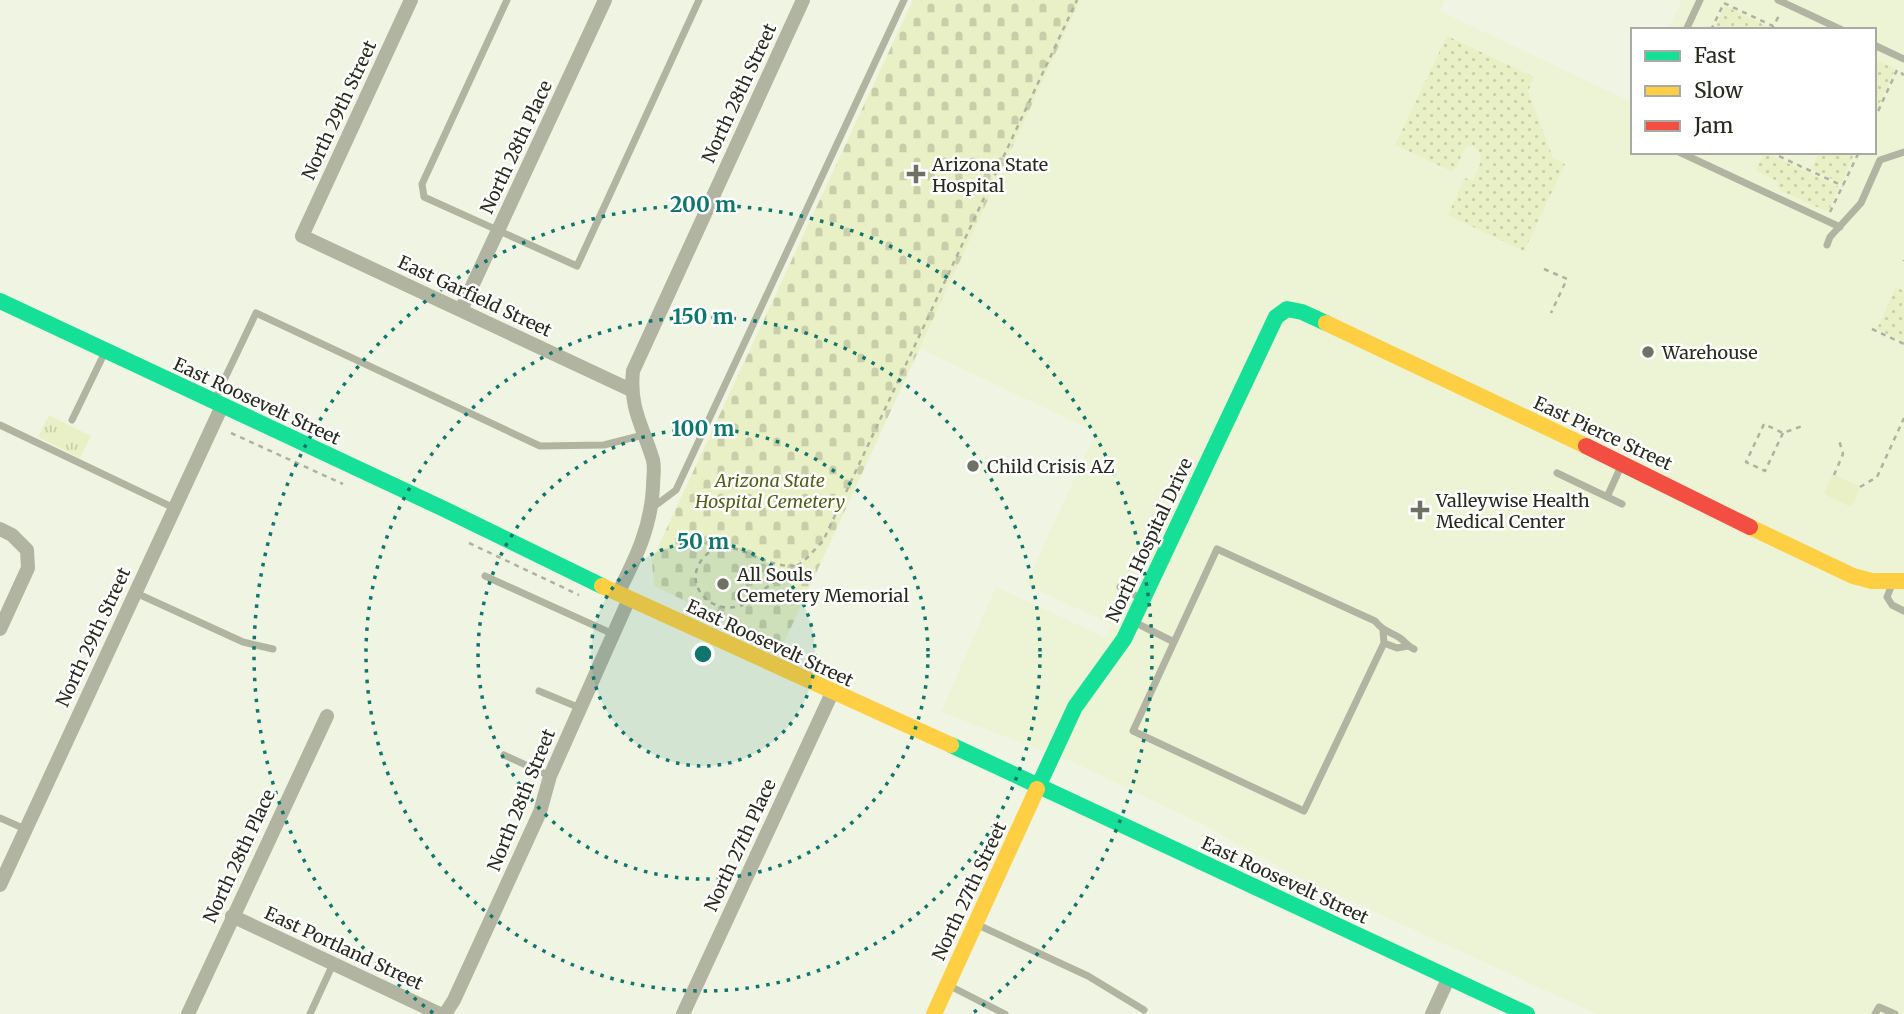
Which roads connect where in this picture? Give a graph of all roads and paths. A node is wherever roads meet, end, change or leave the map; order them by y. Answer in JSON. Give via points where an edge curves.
{"nodes":[{"id":1,"x":411,"y":0,"type":"edge"},
{"id":2,"x":507,"y":0,"type":"edge"},
{"id":3,"x":605,"y":0,"type":"edge"},
{"id":4,"x":699,"y":0,"type":"edge"},
{"id":5,"x":803,"y":0,"type":"edge"},
{"id":6,"x":904,"y":0,"type":"edge"},
{"id":7,"x":1077,"y":0,"type":"edge"},
{"id":8,"x":1700,"y":0,"type":"edge"},
{"id":9,"x":1778,"y":0,"type":"edge"},
{"id":10,"x":1725,"y":1,"type":"edge"},
{"id":11,"x":1791,"y":19,"type":"dead end"},
{"id":12,"x":1687,"y":28,"type":"edge"},
{"id":13,"x":1713,"y":28,"type":"edge"},
{"id":14,"x":1772,"y":28,"type":"edge"},
{"id":15,"x":1838,"y":28,"type":"edge"},
{"id":16,"x":1876,"y":46,"type":"edge"},
{"id":17,"x":1904,"y":59,"type":"edge"},
{"id":18,"x":1904,"y":75,"type":"edge"},
{"id":19,"x":1876,"y":111,"type":"edge"},
{"id":20,"x":1904,"y":152,"type":"edge"},
{"id":21,"x":1683,"y":154,"type":"edge"},
{"id":22,"x":1774,"y":154,"type":"edge"},
{"id":23,"x":1857,"y":154,"type":"edge"},
{"id":24,"x":1843,"y":186,"type":"junction"},
{"id":25,"x":1830,"y":212,"type":"dead end"},
{"id":26,"x":1840,"y":227,"type":"junction"},
{"id":27,"x":497,"y":232,"type":"junction"},
{"id":28,"x":302,"y":236,"type":"joint"},
{"id":29,"x":1827,"y":245,"type":"dead end"},
{"id":30,"x":1544,"y":269,"type":"dead end"},
{"id":31,"x":0,"y":301,"type":"edge"},
{"id":32,"x":1287,"y":309,"type":"joint"},
{"id":33,"x":461,"y":310,"type":"junction"},
{"id":34,"x":1551,"y":313,"type":"dead end"},
{"id":35,"x":1872,"y":329,"type":"dead end"},
{"id":36,"x":1904,"y":344,"type":"edge"},
{"id":37,"x":105,"y":352,"type":"junction"},
{"id":38,"x":631,"y":390,"type":"junction"},
{"id":39,"x":218,"y":404,"type":"junction"},
{"id":40,"x":1904,"y":418,"type":"edge"},
{"id":41,"x":72,"y":420,"type":"dead end"},
{"id":42,"x":0,"y":425,"type":"edge"},
{"id":43,"x":1805,"y":425,"type":"dead end"},
{"id":44,"x":231,"y":433,"type":"dead end"},
{"id":45,"x":1783,"y":433,"type":"junction"},
{"id":46,"x":643,"y":435,"type":"junction"},
{"id":47,"x":1839,"y":440,"type":"dead end"},
{"id":48,"x":1623,"y":464,"type":"junction"},
{"id":49,"x":1557,"y":473,"type":"dead end"},
{"id":50,"x":1834,"y":475,"type":"dead end"},
{"id":51,"x":343,"y":484,"type":"dead end"},
{"id":52,"x":1860,"y":487,"type":"dead end"},
{"id":53,"x":1607,"y":497,"type":"junction"},
{"id":54,"x":1622,"y":504,"type":"dead end"},
{"id":55,"x":174,"y":508,"type":"junction"},
{"id":56,"x":652,"y":509,"type":"junction"},
{"id":57,"x":0,"y":529,"type":"edge"},
{"id":58,"x":469,"y":543,"type":"dead end"},
{"id":59,"x":796,"y":566,"type":"junction"},
{"id":60,"x":485,"y":576,"type":"dead end"},
{"id":61,"x":1899,"y":581,"type":"edge"},
{"id":62,"x":1120,"y":587,"type":"dead end"},
{"id":63,"x":135,"y":593,"type":"junction"},
{"id":64,"x":623,"y":596,"type":"junction"},
{"id":65,"x":582,"y":597,"type":"dead end"},
{"id":66,"x":1143,"y":599,"type":"junction"},
{"id":67,"x":1904,"y":611,"type":"edge"},
{"id":68,"x":1132,"y":622,"type":"junction"},
{"id":69,"x":0,"y":626,"type":"edge"},
{"id":70,"x":1383,"y":631,"type":"junction"},
{"id":71,"x":613,"y":634,"type":"junction"},
{"id":72,"x":1174,"y":642,"type":"junction"},
{"id":73,"x":1384,"y":642,"type":"junction"},
{"id":74,"x":273,"y":649,"type":"dead end"},
{"id":75,"x":539,"y":691,"type":"dead end"},
{"id":76,"x":832,"y":693,"type":"junction"},
{"id":77,"x":580,"y":708,"type":"junction"},
{"id":78,"x":327,"y":716,"type":"dead end"},
{"id":79,"x":504,"y":755,"type":"dead end"},
{"id":80,"x":550,"y":776,"type":"junction"},
{"id":81,"x":1039,"y":785,"type":"junction"},
{"id":82,"x":0,"y":818,"type":"edge"},
{"id":83,"x":25,"y":829,"type":"junction"},
{"id":84,"x":0,"y":885,"type":"edge"},
{"id":85,"x":232,"y":916,"type":"junction"},
{"id":86,"x":976,"y":923,"type":"junction"},
{"id":87,"x":333,"y":964,"type":"junction"},
{"id":88,"x":1449,"y":977,"type":"junction"},
{"id":89,"x":948,"y":985,"type":"junction"},
{"id":90,"x":1144,"y":1010,"type":"dead end"},
{"id":91,"x":188,"y":1014,"type":"edge"},
{"id":92,"x":310,"y":1014,"type":"edge"},
{"id":93,"x":442,"y":1014,"type":"edge"},
{"id":94,"x":683,"y":1014,"type":"edge"},
{"id":95,"x":934,"y":1014,"type":"edge"},
{"id":96,"x":1005,"y":1014,"type":"edge"},
{"id":97,"x":1432,"y":1014,"type":"edge"},
{"id":98,"x":1527,"y":1014,"type":"edge"},
{"id":99,"x":1875,"y":1014,"type":"edge"},
{"id":100,"x":1895,"y":1014,"type":"edge"}],
"edges":[{"from":1,"to":28,"type":"street","name":"North 29th Street"},
{"from":2,"to":27,"type":"lane","via":[[422,184],[424,197]]},
{"from":3,"to":27,"type":"street","name":"North 28th Place"},
{"from":4,"to":27,"type":"lane","via":[[577,266]]},
{"from":5,"to":38,"type":"street","name":"North 28th Street","via":[[644,344]]},
{"from":6,"to":56,"type":"lane","via":[[676,490]]},
{"from":7,"to":59,"type":"path","via":[[823,541]]},
{"from":8,"to":12,"type":"lane"},
{"from":9,"to":15,"type":"lane"},
{"from":10,"to":13,"type":"path"},
{"from":10,"to":14,"type":"path"},
{"from":11,"to":14,"type":"path","via":[[1779,13]]},
{"from":16,"to":17,"type":"lane"},
{"from":18,"to":19,"type":"path","via":[[1897,71]]},
{"from":20,"to":26,"type":"lane","via":[[1881,160],[1861,203]]},
{"from":21,"to":26,"type":"lane"},
{"from":22,"to":24,"type":"path"},
{"from":23,"to":24,"type":"path"},
{"from":24,"to":25,"type":"path"},
{"from":26,"to":29,"type":"lane"},
{"from":27,"to":33,"type":"street","name":"North 28th Place"},
{"from":28,"to":33,"type":"street","name":"East Garfield Street"},
{"from":30,"to":34,"type":"path","via":[[1567,279]]},
{"from":31,"to":37,"type":"street","name":"East Roosevelt Street"},
{"from":32,"to":48,"type":"street","name":"East Pierce Street","via":[[1302,312]]},
{"from":32,"to":66,"type":"street","name":"North Hospital Drive","via":[[1276,317]]},
{"from":33,"to":38,"type":"street","name":"East Garfield Street"},
{"from":35,"to":36,"type":"path"},
{"from":37,"to":39,"type":"street","name":"East Roosevelt Street"},
{"from":37,"to":41,"type":"lane"},
{"from":38,"to":46,"type":"street","name":"North 28th Street"},
{"from":39,"to":46,"type":"lane","via":[[256,313],[540,446],[604,445]]},
{"from":39,"to":55,"type":"street","name":"North 29th Street"},
{"from":39,"to":64,"type":"street","name":"East Roosevelt Street"},
{"from":40,"to":52,"type":"path","via":[[1877,477]]},
{"from":42,"to":55,"type":"lane"},
{"from":43,"to":45,"type":"path"},
{"from":44,"to":51,"type":"path"},
{"from":45,"to":45,"type":"path","via":[[1764,424],[1746,462],[1765,471]]},
{"from":46,"to":56,"type":"street","name":"North 28th Street","via":[[654,463]]},
{"from":47,"to":50,"type":"path","via":[[1843,454]]},
{"from":48,"to":53,"type":"lane"},
{"from":48,"to":61,"type":"street","name":"East Pierce Street","via":[[1853,576]]},
{"from":49,"to":53,"type":"lane"},
{"from":53,"to":54,"type":"lane"},
{"from":55,"to":63,"type":"street","name":"North 29th Street"},
{"from":56,"to":64,"type":"street","name":"North 28th Street"},
{"from":57,"to":69,"type":"street","via":[[27,550],[27,568]]},
{"from":58,"to":65,"type":"path"},
{"from":59,"to":59,"type":"path","via":[[774,564],[727,547],[710,552],[698,565],[696,588],[709,603],[733,609]]},
{"from":60,"to":71,"type":"lane"},
{"from":61,"to":67,"type":"lane","via":[[1887,597]]},
{"from":62,"to":66,"type":"lane"},
{"from":63,"to":74,"type":"lane","via":[[243,642]]},
{"from":63,"to":83,"type":"street","name":"North 29th Street"},
{"from":64,"to":71,"type":"street","name":"North 28th Street"},
{"from":64,"to":76,"type":"street","name":"East Roosevelt Street"},
{"from":66,"to":68,"type":"street","name":"North Hospital Drive"},
{"from":68,"to":72,"type":"lane"},
{"from":68,"to":81,"type":"street","name":"North Hospital Drive","via":[[1075,707]]},
{"from":70,"to":72,"type":"lane","via":[[1375,621],[1217,549]]},
{"from":70,"to":73,"type":"lane"},
{"from":70,"to":73,"type":"lane","via":[[1403,639],[1411,648]]},
{"from":71,"to":77,"type":"street","name":"North 28th Street"},
{"from":72,"to":73,"type":"lane","via":[[1133,732],[1304,811]]},
{"from":75,"to":77,"type":"lane"},
{"from":76,"to":81,"type":"street","name":"East Roosevelt Street"},
{"from":76,"to":94,"type":"street","name":"North 27th Place"},
{"from":77,"to":80,"type":"street","name":"North 28th Street"},
{"from":78,"to":85,"type":"street","name":"North 28th Place"},
{"from":79,"to":80,"type":"lane"},
{"from":80,"to":93,"type":"street","name":"North 28th Street","via":[[540,812],[454,1000]]},
{"from":81,"to":86,"type":"street","name":"North 27th Street"},
{"from":81,"to":88,"type":"street","name":"East Roosevelt Street"},
{"from":82,"to":83,"type":"lane"},
{"from":83,"to":84,"type":"street","name":"North 29th Street"},
{"from":85,"to":87,"type":"street","name":"East Portland Street"},
{"from":85,"to":91,"type":"street","name":"North 28th Place"},
{"from":86,"to":89,"type":"street","name":"North 27th Street"},
{"from":86,"to":90,"type":"lane","via":[[1088,976]]},
{"from":87,"to":92,"type":"lane"},
{"from":87,"to":93,"type":"street","name":"East Portland Street"},
{"from":88,"to":97,"type":"street"},
{"from":88,"to":98,"type":"street","name":"East Roosevelt Street"},
{"from":89,"to":95,"type":"street","name":"North 27th Street"},
{"from":89,"to":96,"type":"lane"},
{"from":99,"to":100,"type":"lane","via":[[1879,1007]]}]}
